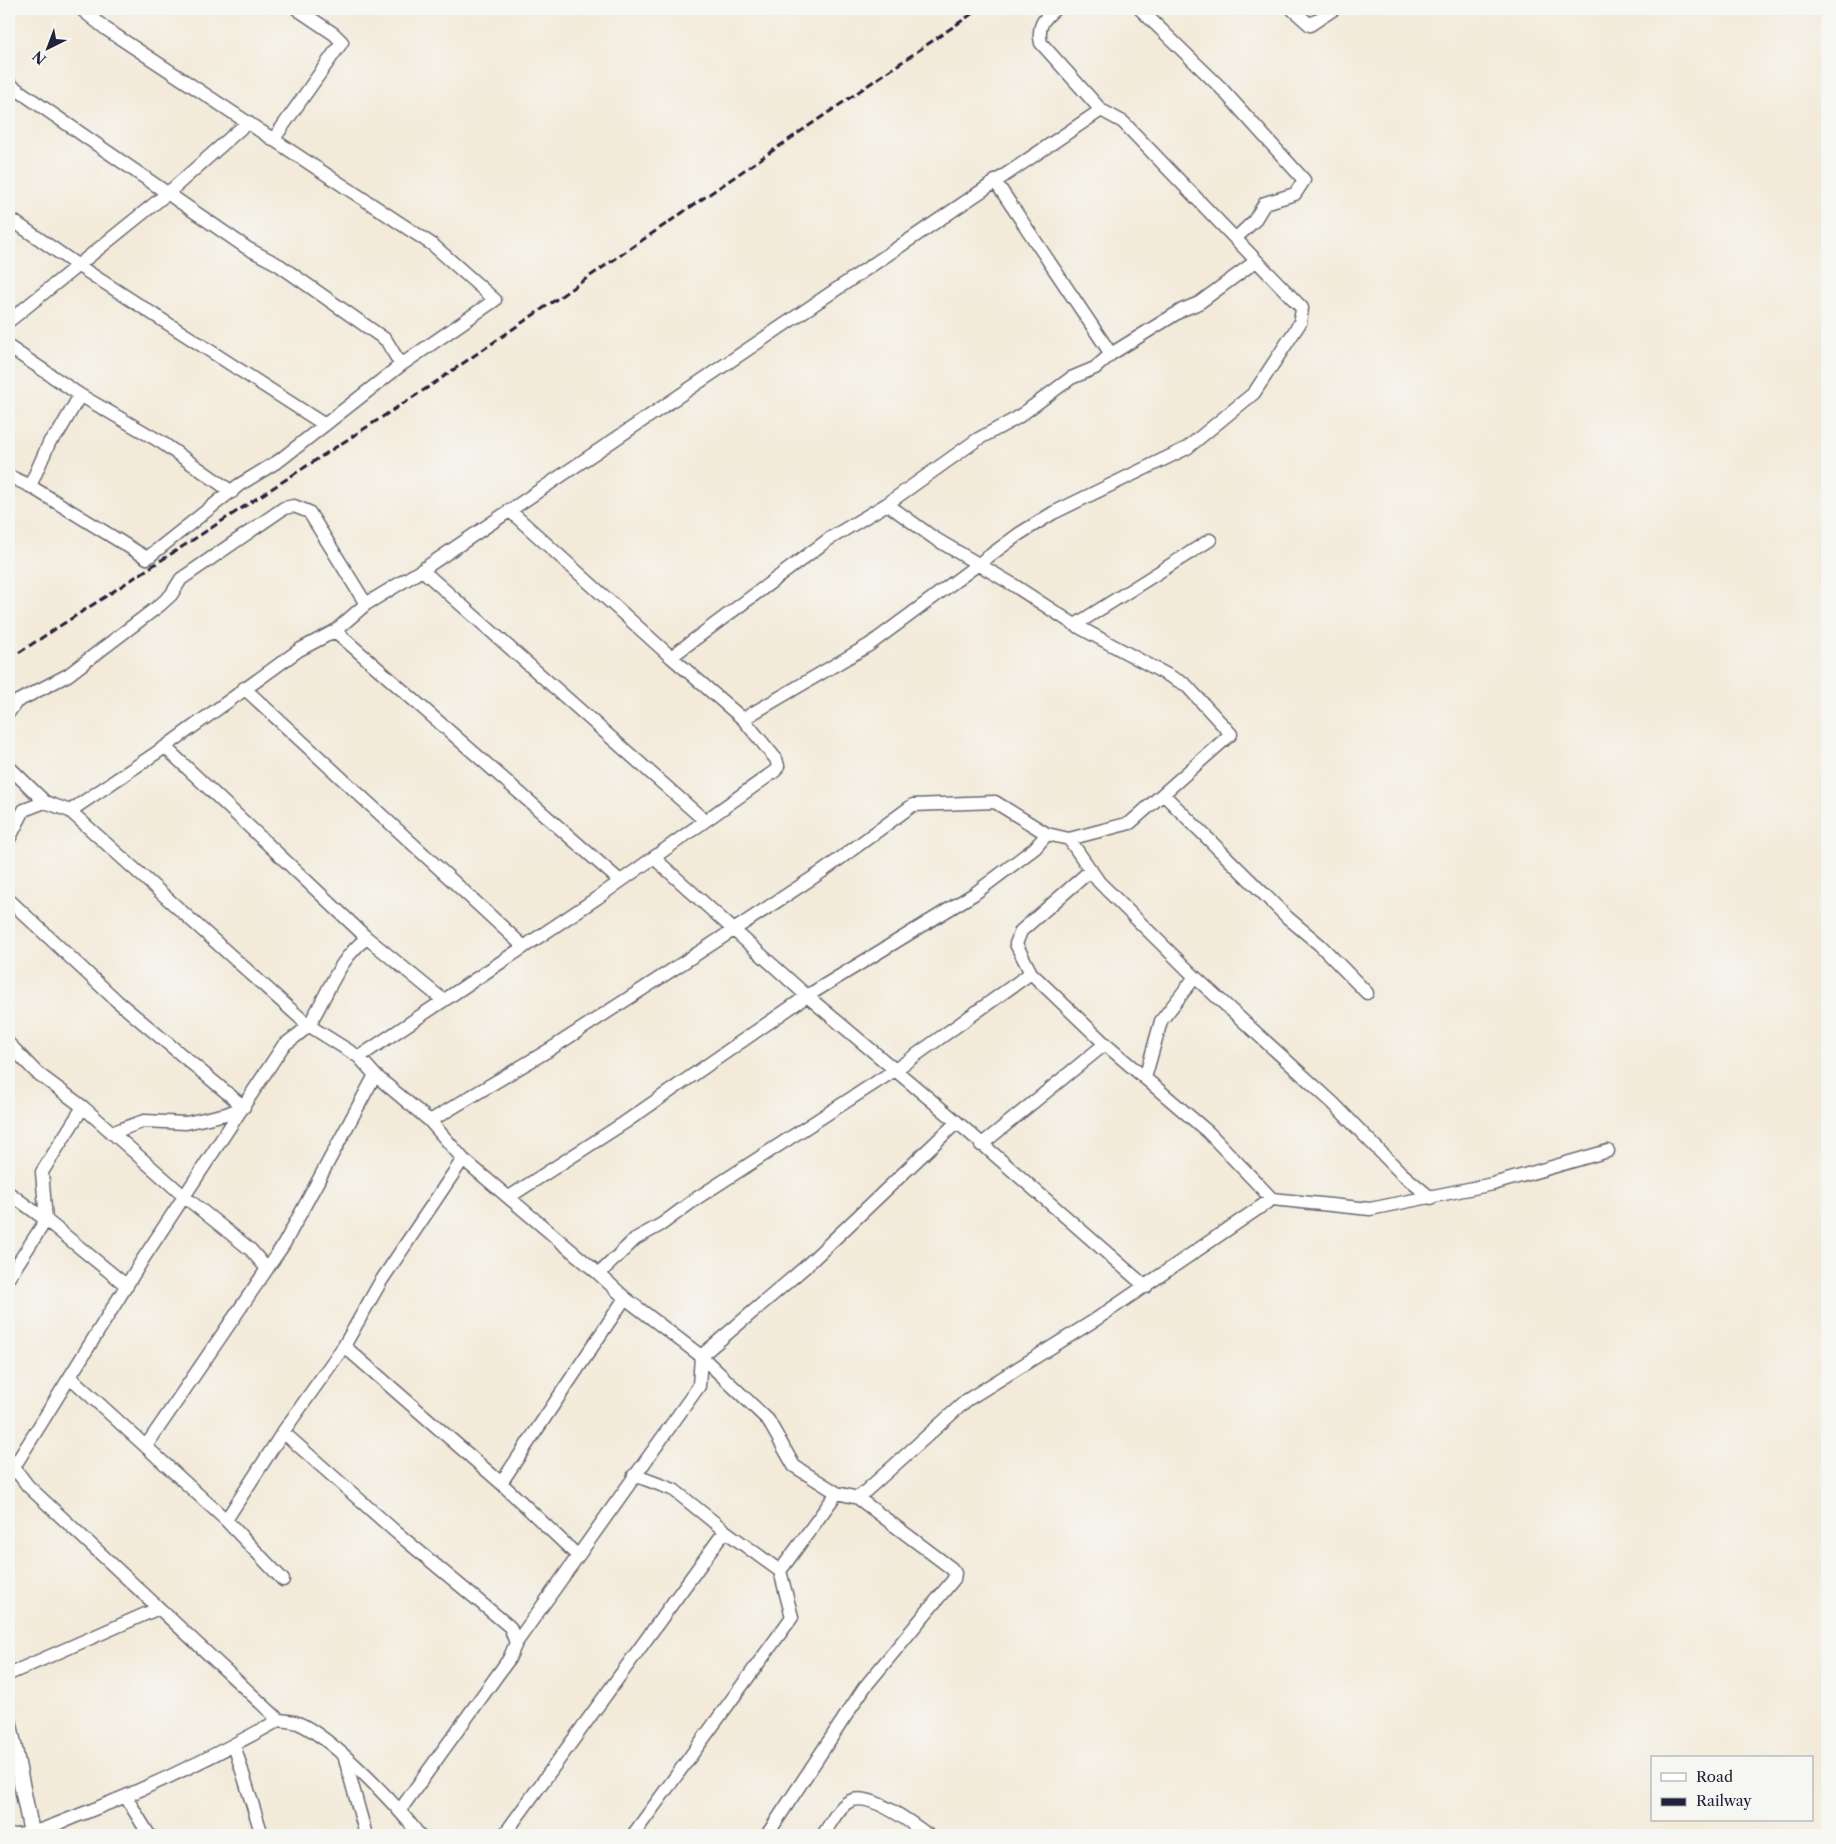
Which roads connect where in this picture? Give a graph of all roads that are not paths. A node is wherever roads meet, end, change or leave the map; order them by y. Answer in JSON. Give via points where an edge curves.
{"nodes":[{"id":1,"x":81,"y":9,"type":"edge"},
{"id":2,"x":297,"y":9,"type":"edge"},
{"id":3,"x":1055,"y":9,"type":"edge"},
{"id":4,"x":1140,"y":9,"type":"edge"},
{"id":5,"x":1292,"y":9,"type":"edge"},
{"id":6,"x":1334,"y":9,"type":"edge"},
{"id":7,"x":9,"y":84,"type":"edge"},
{"id":8,"x":1101,"y":110,"type":"junction"},
{"id":9,"x":248,"y":122,"type":"junction"},
{"id":10,"x":273,"y":140,"type":"junction"},
{"id":11,"x":995,"y":181,"type":"junction"},
{"id":12,"x":169,"y":192,"type":"junction"},
{"id":13,"x":9,"y":218,"type":"edge"},
{"id":14,"x":1236,"y":238,"type":"junction"},
{"id":15,"x":1256,"y":260,"type":"junction"},
{"id":16,"x":77,"y":265,"type":"junction"},
{"id":17,"x":9,"y":320,"type":"edge"},
{"id":18,"x":9,"y":347,"type":"edge"},
{"id":19,"x":1111,"y":354,"type":"junction"},
{"id":20,"x":401,"y":365,"type":"junction"},
{"id":21,"x":80,"y":394,"type":"junction"},
{"id":22,"x":325,"y":425,"type":"junction"},
{"id":23,"x":9,"y":476,"type":"edge"},
{"id":24,"x":30,"y":486,"type":"junction"},
{"id":25,"x":232,"y":492,"type":"junction"},
{"id":26,"x":887,"y":504,"type":"junction"},
{"id":27,"x":509,"y":510,"type":"junction"},
{"id":28,"x":1210,"y":540,"type":"dead end"},
{"id":29,"x":979,"y":564,"type":"junction"},
{"id":30,"x":422,"y":570,"type":"junction"},
{"id":31,"x":366,"y":604,"type":"junction"},
{"id":32,"x":1076,"y":625,"type":"junction"},
{"id":33,"x":335,"y":631,"type":"junction"},
{"id":34,"x":671,"y":657,"type":"junction"},
{"id":35,"x":244,"y":688,"type":"junction"},
{"id":36,"x":9,"y":712,"type":"edge"},
{"id":37,"x":743,"y":719,"type":"junction"},
{"id":38,"x":165,"y":747,"type":"junction"},
{"id":39,"x":9,"y":768,"type":"edge"},
{"id":40,"x":1164,"y":795,"type":"junction"},
{"id":41,"x":45,"y":802,"type":"junction"},
{"id":42,"x":70,"y":811,"type":"junction"},
{"id":43,"x":704,"y":820,"type":"junction"},
{"id":44,"x":1047,"y":834,"type":"junction"},
{"id":45,"x":9,"y":839,"type":"edge"},
{"id":46,"x":1069,"y":839,"type":"junction"},
{"id":47,"x":654,"y":858,"type":"junction"},
{"id":48,"x":1092,"y":870,"type":"junction"},
{"id":49,"x":620,"y":880,"type":"junction"},
{"id":50,"x":9,"y":900,"type":"edge"},
{"id":51,"x":734,"y":930,"type":"junction"},
{"id":52,"x":367,"y":938,"type":"junction"},
{"id":53,"x":523,"y":946,"type":"junction"},
{"id":54,"x":1031,"y":974,"type":"junction"},
{"id":55,"x":1195,"y":977,"type":"junction"},
{"id":56,"x":1367,"y":993,"type":"dead end"},
{"id":57,"x":806,"y":996,"type":"junction"},
{"id":58,"x":443,"y":1000,"type":"junction"},
{"id":59,"x":308,"y":1024,"type":"junction"},
{"id":60,"x":9,"y":1044,"type":"edge"},
{"id":61,"x":1105,"y":1044,"type":"junction"},
{"id":62,"x":359,"y":1057,"type":"junction"},
{"id":63,"x":895,"y":1070,"type":"junction"},
{"id":64,"x":375,"y":1075,"type":"junction"},
{"id":65,"x":1145,"y":1078,"type":"junction"},
{"id":66,"x":83,"y":1107,"type":"junction"},
{"id":67,"x":244,"y":1107,"type":"junction"},
{"id":68,"x":430,"y":1121,"type":"junction"},
{"id":69,"x":957,"y":1122,"type":"junction"},
{"id":70,"x":111,"y":1133,"type":"junction"},
{"id":71,"x":981,"y":1144,"type":"junction"},
{"id":72,"x":1608,"y":1150,"type":"dead end"},
{"id":73,"x":463,"y":1158,"type":"junction"},
{"id":74,"x":9,"y":1193,"type":"edge"},
{"id":75,"x":185,"y":1197,"type":"junction"},
{"id":76,"x":509,"y":1197,"type":"junction"},
{"id":77,"x":1432,"y":1198,"type":"junction"},
{"id":78,"x":1272,"y":1199,"type":"junction"},
{"id":79,"x":46,"y":1220,"type":"junction"},
{"id":80,"x":267,"y":1269,"type":"junction"},
{"id":81,"x":599,"y":1274,"type":"junction"},
{"id":82,"x":9,"y":1277,"type":"edge"},
{"id":83,"x":128,"y":1286,"type":"junction"},
{"id":84,"x":1146,"y":1287,"type":"junction"},
{"id":85,"x":625,"y":1298,"type":"junction"},
{"id":86,"x":344,"y":1346,"type":"junction"},
{"id":87,"x":701,"y":1356,"type":"junction"},
{"id":88,"x":70,"y":1377,"type":"junction"},
{"id":89,"x":283,"y":1432,"type":"junction"},
{"id":90,"x":146,"y":1446,"type":"junction"},
{"id":91,"x":10,"y":1468,"type":"edge"},
{"id":92,"x":634,"y":1475,"type":"junction"},
{"id":93,"x":501,"y":1483,"type":"junction"},
{"id":94,"x":837,"y":1494,"type":"junction"},
{"id":95,"x":858,"y":1498,"type":"junction"},
{"id":96,"x":226,"y":1520,"type":"junction"},
{"id":97,"x":725,"y":1531,"type":"junction"},
{"id":98,"x":578,"y":1556,"type":"junction"},
{"id":99,"x":780,"y":1571,"type":"junction"},
{"id":100,"x":283,"y":1580,"type":"dead end"},
{"id":101,"x":159,"y":1608,"type":"junction"},
{"id":102,"x":516,"y":1643,"type":"junction"},
{"id":103,"x":9,"y":1674,"type":"edge"},
{"id":104,"x":279,"y":1720,"type":"junction"},
{"id":105,"x":9,"y":1722,"type":"edge"},
{"id":106,"x":234,"y":1745,"type":"junction"},
{"id":107,"x":346,"y":1759,"type":"junction"},
{"id":108,"x":126,"y":1796,"type":"junction"},
{"id":109,"x":400,"y":1810,"type":"junction"},
{"id":110,"x":32,"y":1834,"type":"edge"},
{"id":111,"x":15,"y":1835,"type":"edge"},
{"id":112,"x":149,"y":1835,"type":"edge"},
{"id":113,"x":262,"y":1835,"type":"edge"},
{"id":114,"x":366,"y":1835,"type":"edge"},
{"id":115,"x":419,"y":1835,"type":"edge"},
{"id":116,"x":504,"y":1835,"type":"edge"},
{"id":117,"x":633,"y":1835,"type":"edge"},
{"id":118,"x":767,"y":1835,"type":"edge"},
{"id":119,"x":823,"y":1835,"type":"edge"},
{"id":120,"x":928,"y":1835,"type":"edge"}],
"edges":[{"from":1,"to":9,"type":"street","via":[[106,29]]},
{"from":2,"to":10,"type":"street","via":[[342,42]]},
{"from":3,"to":8,"type":"street","via":[[1041,23],[1041,43]]},
{"from":4,"to":14,"type":"street","via":[[1220,87],[1304,180],[1295,194],[1265,203],[1254,221]]},
{"from":5,"to":6,"type":"street","via":[[1310,24]]},
{"from":7,"to":12,"type":"street"},
{"from":8,"to":11,"type":"street"},
{"from":8,"to":14,"type":"street","via":[[1123,122]]},
{"from":9,"to":10,"type":"street"},
{"from":9,"to":12,"type":"street"},
{"from":10,"to":20,"type":"street","via":[[433,245],[495,300]]},
{"from":11,"to":19,"type":"street"},
{"from":11,"to":27,"type":"street"},
{"from":12,"to":16,"type":"street"},
{"from":12,"to":20,"type":"street","via":[[386,340]]},
{"from":13,"to":16,"type":"street"},
{"from":14,"to":15,"type":"street"},
{"from":15,"to":19,"type":"street","via":[[1199,303]]},
{"from":15,"to":29,"type":"street","via":[[1302,308],[1300,323],[1254,393],[1187,448],[1052,513]]},
{"from":16,"to":17,"type":"street"},
{"from":16,"to":22,"type":"street"},
{"from":18,"to":21,"type":"street"},
{"from":19,"to":26,"type":"street","via":[[1095,368],[1071,378],[1017,418],[978,439]]},
{"from":20,"to":22,"type":"street"},
{"from":21,"to":24,"type":"street","via":[[59,432],[50,440]]},
{"from":21,"to":25,"type":"street","via":[[161,442]]},
{"from":22,"to":25,"type":"street"},
{"from":23,"to":24,"type":"street"},
{"from":24,"to":25,"type":"street","via":[[147,558]]},
{"from":26,"to":29,"type":"street","via":[[934,538]]},
{"from":26,"to":34,"type":"street","via":[[829,539]]},
{"from":27,"to":30,"type":"street"},
{"from":27,"to":34,"type":"street"},
{"from":28,"to":32,"type":"street"},
{"from":29,"to":32,"type":"street"},
{"from":29,"to":37,"type":"street","via":[[868,645]]},
{"from":30,"to":31,"type":"street"},
{"from":30,"to":43,"type":"street"},
{"from":31,"to":33,"type":"street"},
{"from":31,"to":36,"type":"street","via":[[309,512],[294,506],[284,508],[181,579],[160,605],[68,676],[16,702]]},
{"from":32,"to":40,"type":"street","via":[[1186,685],[1231,734],[1204,755]]},
{"from":33,"to":35,"type":"street","via":[[299,650]]},
{"from":33,"to":49,"type":"street"},
{"from":34,"to":37,"type":"street"},
{"from":35,"to":38,"type":"street"},
{"from":35,"to":53,"type":"street"},
{"from":37,"to":43,"type":"street","via":[[776,759],[778,766],[775,772]]},
{"from":38,"to":42,"type":"street"},
{"from":38,"to":52,"type":"street"},
{"from":39,"to":41,"type":"street"},
{"from":40,"to":46,"type":"street","via":[[1130,823]]},
{"from":40,"to":56,"type":"street"},
{"from":41,"to":42,"type":"street"},
{"from":41,"to":45,"type":"street","via":[[24,810]]},
{"from":42,"to":59,"type":"street"},
{"from":43,"to":47,"type":"street"},
{"from":44,"to":46,"type":"street"},
{"from":44,"to":51,"type":"street","via":[[995,802],[913,805],[823,871]]},
{"from":44,"to":57,"type":"street","via":[[1035,848],[974,894]]},
{"from":46,"to":48,"type":"street"},
{"from":47,"to":49,"type":"street"},
{"from":47,"to":51,"type":"street"},
{"from":48,"to":54,"type":"street","via":[[1021,931],[1016,944]]},
{"from":48,"to":55,"type":"street","via":[[1099,882]]},
{"from":49,"to":53,"type":"street"},
{"from":50,"to":67,"type":"street","via":[[117,1001]]},
{"from":51,"to":57,"type":"street"},
{"from":51,"to":68,"type":"street","via":[[549,1050]]},
{"from":52,"to":58,"type":"street"},
{"from":52,"to":59,"type":"street","via":[[356,946],[336,974]]},
{"from":53,"to":58,"type":"street"},
{"from":54,"to":61,"type":"street"},
{"from":54,"to":63,"type":"street"},
{"from":55,"to":65,"type":"street","via":[[1161,1021]]},
{"from":55,"to":77,"type":"street","via":[[1333,1103],[1400,1173]]},
{"from":57,"to":63,"type":"street"},
{"from":57,"to":76,"type":"street","via":[[624,1123]]},
{"from":58,"to":62,"type":"street"},
{"from":59,"to":62,"type":"street"},
{"from":59,"to":67,"type":"street","via":[[283,1046]]},
{"from":60,"to":66,"type":"street","via":[[36,1072]]},
{"from":61,"to":65,"type":"street"},
{"from":61,"to":71,"type":"street"},
{"from":62,"to":64,"type":"street"},
{"from":63,"to":69,"type":"street"},
{"from":63,"to":81,"type":"street","via":[[635,1239]]},
{"from":64,"to":68,"type":"street"},
{"from":64,"to":80,"type":"street","via":[[284,1244]]},
{"from":65,"to":78,"type":"street","via":[[1208,1132]]},
{"from":66,"to":70,"type":"street"},
{"from":66,"to":79,"type":"street","via":[[42,1172]]},
{"from":67,"to":70,"type":"street","via":[[186,1123],[144,1121]]},
{"from":67,"to":75,"type":"street"},
{"from":68,"to":73,"type":"street"},
{"from":69,"to":71,"type":"street"},
{"from":69,"to":87,"type":"street","via":[[804,1268]]},
{"from":70,"to":75,"type":"street"},
{"from":71,"to":84,"type":"street"},
{"from":72,"to":77,"type":"street","via":[[1493,1184]]},
{"from":73,"to":76,"type":"street"},
{"from":73,"to":86,"type":"street","via":[[381,1281]]},
{"from":74,"to":79,"type":"street"},
{"from":75,"to":80,"type":"street","via":[[251,1250]]},
{"from":75,"to":83,"type":"street"},
{"from":76,"to":81,"type":"street"},
{"from":77,"to":78,"type":"street","via":[[1370,1209]]},
{"from":78,"to":84,"type":"street"},
{"from":79,"to":82,"type":"street"},
{"from":79,"to":83,"type":"street"},
{"from":80,"to":90,"type":"street"},
{"from":81,"to":85,"type":"street"},
{"from":83,"to":88,"type":"street"},
{"from":84,"to":95,"type":"street","via":[[967,1400]]},
{"from":85,"to":87,"type":"street"},
{"from":85,"to":93,"type":"street"},
{"from":86,"to":89,"type":"street"},
{"from":86,"to":93,"type":"street"},
{"from":87,"to":92,"type":"street","via":[[699,1386]]},
{"from":87,"to":94,"type":"street","via":[[768,1420],[794,1466]]},
{"from":88,"to":90,"type":"street"},
{"from":88,"to":91,"type":"street"},
{"from":89,"to":96,"type":"street"},
{"from":89,"to":102,"type":"street","via":[[510,1627]]},
{"from":90,"to":96,"type":"street"},
{"from":91,"to":101,"type":"street"},
{"from":92,"to":97,"type":"street","via":[[674,1490]]},
{"from":92,"to":98,"type":"street"},
{"from":93,"to":98,"type":"street"},
{"from":94,"to":95,"type":"street"},
{"from":94,"to":99,"type":"street"},
{"from":95,"to":118,"type":"street","via":[[951,1568],[955,1573],[954,1579],[864,1688]]},
{"from":96,"to":100,"type":"street"},
{"from":97,"to":99,"type":"street"},
{"from":97,"to":116,"type":"street"},
{"from":98,"to":102,"type":"street"},
{"from":99,"to":117,"type":"street","via":[[792,1617]]},
{"from":101,"to":103,"type":"street"},
{"from":101,"to":104,"type":"street"},
{"from":102,"to":109,"type":"street","via":[[509,1659]]},
{"from":104,"to":106,"type":"street"},
{"from":104,"to":107,"type":"street","via":[[297,1723]]},
{"from":105,"to":110,"type":"street"},
{"from":106,"to":108,"type":"street"},
{"from":106,"to":113,"type":"street"},
{"from":107,"to":109,"type":"street"},
{"from":107,"to":114,"type":"street"},
{"from":108,"to":110,"type":"street"},
{"from":108,"to":112,"type":"street"},
{"from":109,"to":115,"type":"street"},
{"from":110,"to":111,"type":"street"},
{"from":119,"to":120,"type":"street","via":[[852,1800],[867,1800],[901,1816]]}]}
